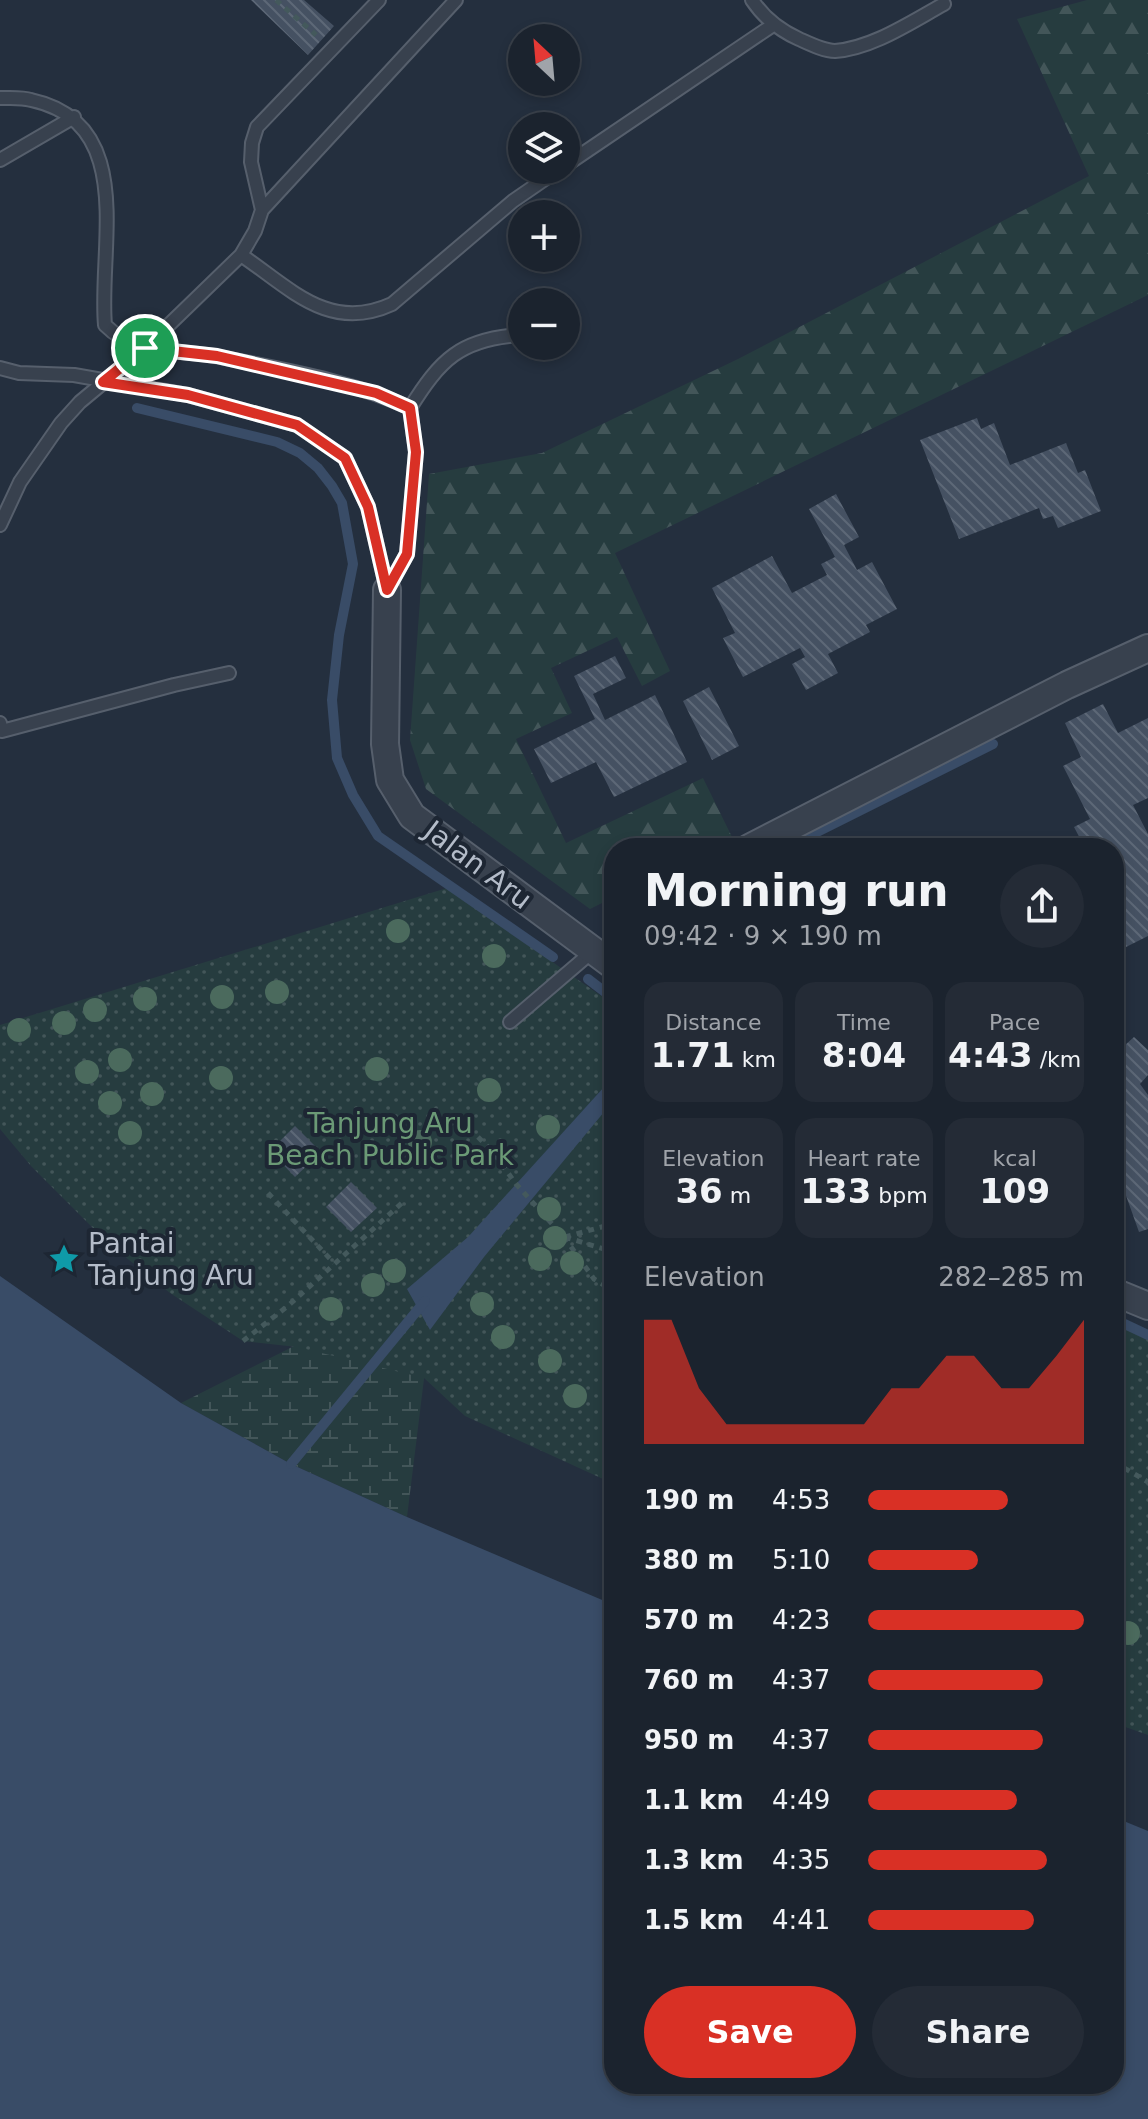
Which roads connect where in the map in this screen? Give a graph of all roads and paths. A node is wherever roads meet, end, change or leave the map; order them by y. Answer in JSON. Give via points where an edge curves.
{"nodes":[{"id":1,"x":276,"y":0,"type":"edge"},
{"id":2,"x":379,"y":0,"type":"edge"},
{"id":3,"x":456,"y":0,"type":"edge"},
{"id":4,"x":752,"y":0,"type":"edge"},
{"id":5,"x":944,"y":4,"type":"dead end"},
{"id":6,"x":773,"y":25,"type":"junction"},
{"id":7,"x":332,"y":49,"type":"junction"},
{"id":8,"x":0,"y":98,"type":"edge"},
{"id":9,"x":74,"y":117,"type":"junction"},
{"id":10,"x":580,"y":156,"type":"edge"},
{"id":11,"x":0,"y":160,"type":"edge"},
{"id":12,"x":538,"y":184,"type":"edge"},
{"id":13,"x":262,"y":210,"type":"junction"},
{"id":14,"x":241,"y":255,"type":"junction"},
{"id":15,"x":508,"y":337,"type":"edge"},
{"id":16,"x":145,"y":348,"type":"junction"},
{"id":17,"x":0,"y":368,"type":"edge"},
{"id":18,"x":103,"y":382,"type":"junction"},
{"id":19,"x":410,"y":408,"type":"junction"},
{"id":20,"x":0,"y":525,"type":"edge"},
{"id":21,"x":387,"y":590,"type":"junction"},
{"id":22,"x":1148,"y":648,"type":"edge"},
{"id":23,"x":229,"y":673,"type":"dead end"},
{"id":24,"x":0,"y":723,"type":"edge"},
{"id":25,"x":769,"y":838,"type":"edge"},
{"id":26,"x":604,"y":958,"type":"edge"},
{"id":27,"x":510,"y":1022,"type":"dead end"},
{"id":28,"x":478,"y":1137,"type":"dead end"},
{"id":29,"x":268,"y":1193,"type":"dead end"},
{"id":30,"x":403,"y":1202,"type":"dead end"},
{"id":31,"x":604,"y":1226,"type":"edge"},
{"id":32,"x":564,"y":1237,"type":"junction"},
{"id":33,"x":604,"y":1249,"type":"edge"},
{"id":34,"x":334,"y":1263,"type":"junction"},
{"id":35,"x":604,"y":1285,"type":"edge"},
{"id":36,"x":1124,"y":1296,"type":"edge"},
{"id":37,"x":1148,"y":1306,"type":"edge"},
{"id":38,"x":243,"y":1341,"type":"dead end"},
{"id":39,"x":1124,"y":1468,"type":"edge"},
{"id":40,"x":1148,"y":1482,"type":"edge"}],
"edges":[{"from":1,"to":7,"type":"path"},
{"from":2,"to":7,"type":"lane"},
{"from":3,"to":13,"type":"lane"},
{"from":4,"to":6,"type":"lane"},
{"from":5,"to":6,"type":"lane","via":[[899,29],[833,51]]},
{"from":6,"to":10,"type":"lane"},
{"from":7,"to":13,"type":"lane","via":[[257,127],[251,162]]},
{"from":8,"to":9,"type":"lane","via":[[31,100]]},
{"from":9,"to":11,"type":"lane"},
{"from":9,"to":16,"type":"lane","via":[[94,143],[105,178],[105,325]]},
{"from":12,"to":14,"type":"lane","via":[[392,304],[375,312],[333,314]]},
{"from":13,"to":14,"type":"lane"},
{"from":14,"to":16,"type":"lane"},
{"from":15,"to":19,"type":"lane","via":[[482,341],[448,358]]},
{"from":16,"to":18,"type":"lane"},
{"from":16,"to":19,"type":"lane","via":[[217,356],[376,393]]},
{"from":17,"to":18,"type":"lane","name":"Jalan Aru"},
{"from":18,"to":20,"type":"lane","via":[[39,453]]},
{"from":18,"to":21,"type":"lane","name":"Jalan Aru","via":[[188,395],[297,425],[345,458],[368,507]]},
{"from":19,"to":21,"type":"lane","name":"Jalan Aru","via":[[416,452],[407,554]]},
{"from":21,"to":26,"type":"street","name":"Jalan Aru","via":[[385,744],[390,780],[412,816]]},
{"from":22,"to":25,"type":"street"},
{"from":23,"to":24,"type":"lane","via":[[2,731]]},
{"from":26,"to":27,"type":"lane"},
{"from":28,"to":32,"type":"path"},
{"from":29,"to":34,"type":"path"},
{"from":30,"to":34,"type":"path"},
{"from":31,"to":32,"type":"path"},
{"from":32,"to":33,"type":"path"},
{"from":32,"to":35,"type":"path"},
{"from":34,"to":38,"type":"path"},
{"from":36,"to":37,"type":"street"},
{"from":39,"to":40,"type":"path"}]}
